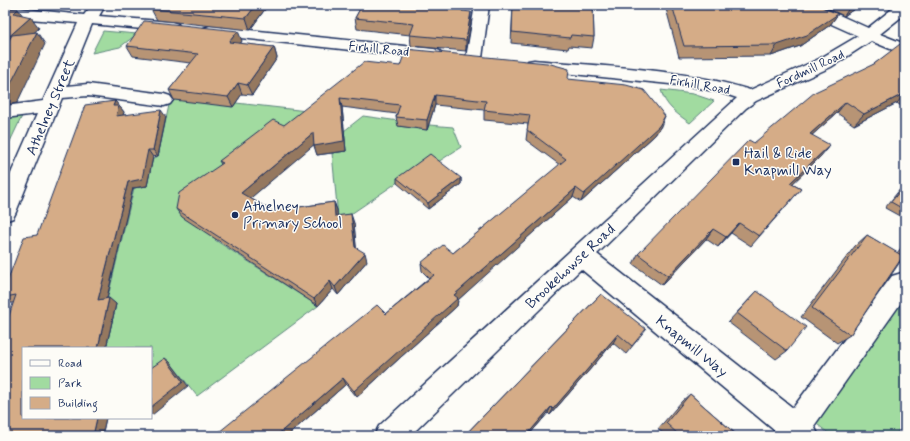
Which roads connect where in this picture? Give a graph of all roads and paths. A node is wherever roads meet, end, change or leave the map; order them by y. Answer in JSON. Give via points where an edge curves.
{"nodes":[{"id":1,"x":100,"y":5,"type":"edge"},
{"id":2,"x":482,"y":5,"type":"edge"},
{"id":3,"x":806,"y":5,"type":"edge"},
{"id":4,"x":905,"y":6,"type":"edge"},
{"id":5,"x":5,"y":12,"type":"edge"},
{"id":6,"x":88,"y":19,"type":"junction"},
{"id":7,"x":870,"y":35,"type":"junction"},
{"id":8,"x":905,"y":50,"type":"edge"},
{"id":9,"x":516,"y":63,"type":"edge"},
{"id":10,"x":750,"y":96,"type":"junction"},
{"id":11,"x":53,"y":99,"type":"junction"},
{"id":12,"x":164,"y":100,"type":"dead end"},
{"id":13,"x":5,"y":112,"type":"edge"},
{"id":14,"x":5,"y":212,"type":"edge"},
{"id":15,"x":581,"y":255,"type":"junction"},
{"id":16,"x":905,"y":282,"type":"edge"},
{"id":17,"x":800,"y":432,"type":"edge"},
{"id":18,"x":389,"y":436,"type":"edge"}],
"edges":[{"from":1,"to":6,"type":"street","name":"Athelney Street"},
{"from":2,"to":6,"type":"street","name":"Firhill Road","via":[[468,58]]},
{"from":3,"to":7,"type":"street"},
{"from":4,"to":7,"type":"street","name":"Fordmill Road"},
{"from":5,"to":6,"type":"street","name":"Firhill Road"},
{"from":6,"to":11,"type":"street","name":"Athelney Street"},
{"from":7,"to":8,"type":"street"},
{"from":7,"to":10,"type":"street","name":"Fordmill Road","via":[[825,63]]},
{"from":9,"to":10,"type":"street","name":"Firhill Road","via":[[695,82]]},
{"from":10,"to":15,"type":"street","name":"Brookehowse Road"},
{"from":11,"to":12,"type":"street","via":[[88,90]]},
{"from":11,"to":13,"type":"street"},
{"from":11,"to":14,"type":"street","name":"Athelney Street"},
{"from":15,"to":17,"type":"street","name":"Knapmill Way"},
{"from":15,"to":18,"type":"street","name":"Brookehowse Road"},
{"from":16,"to":17,"type":"street","via":[[901,283]]}]}
